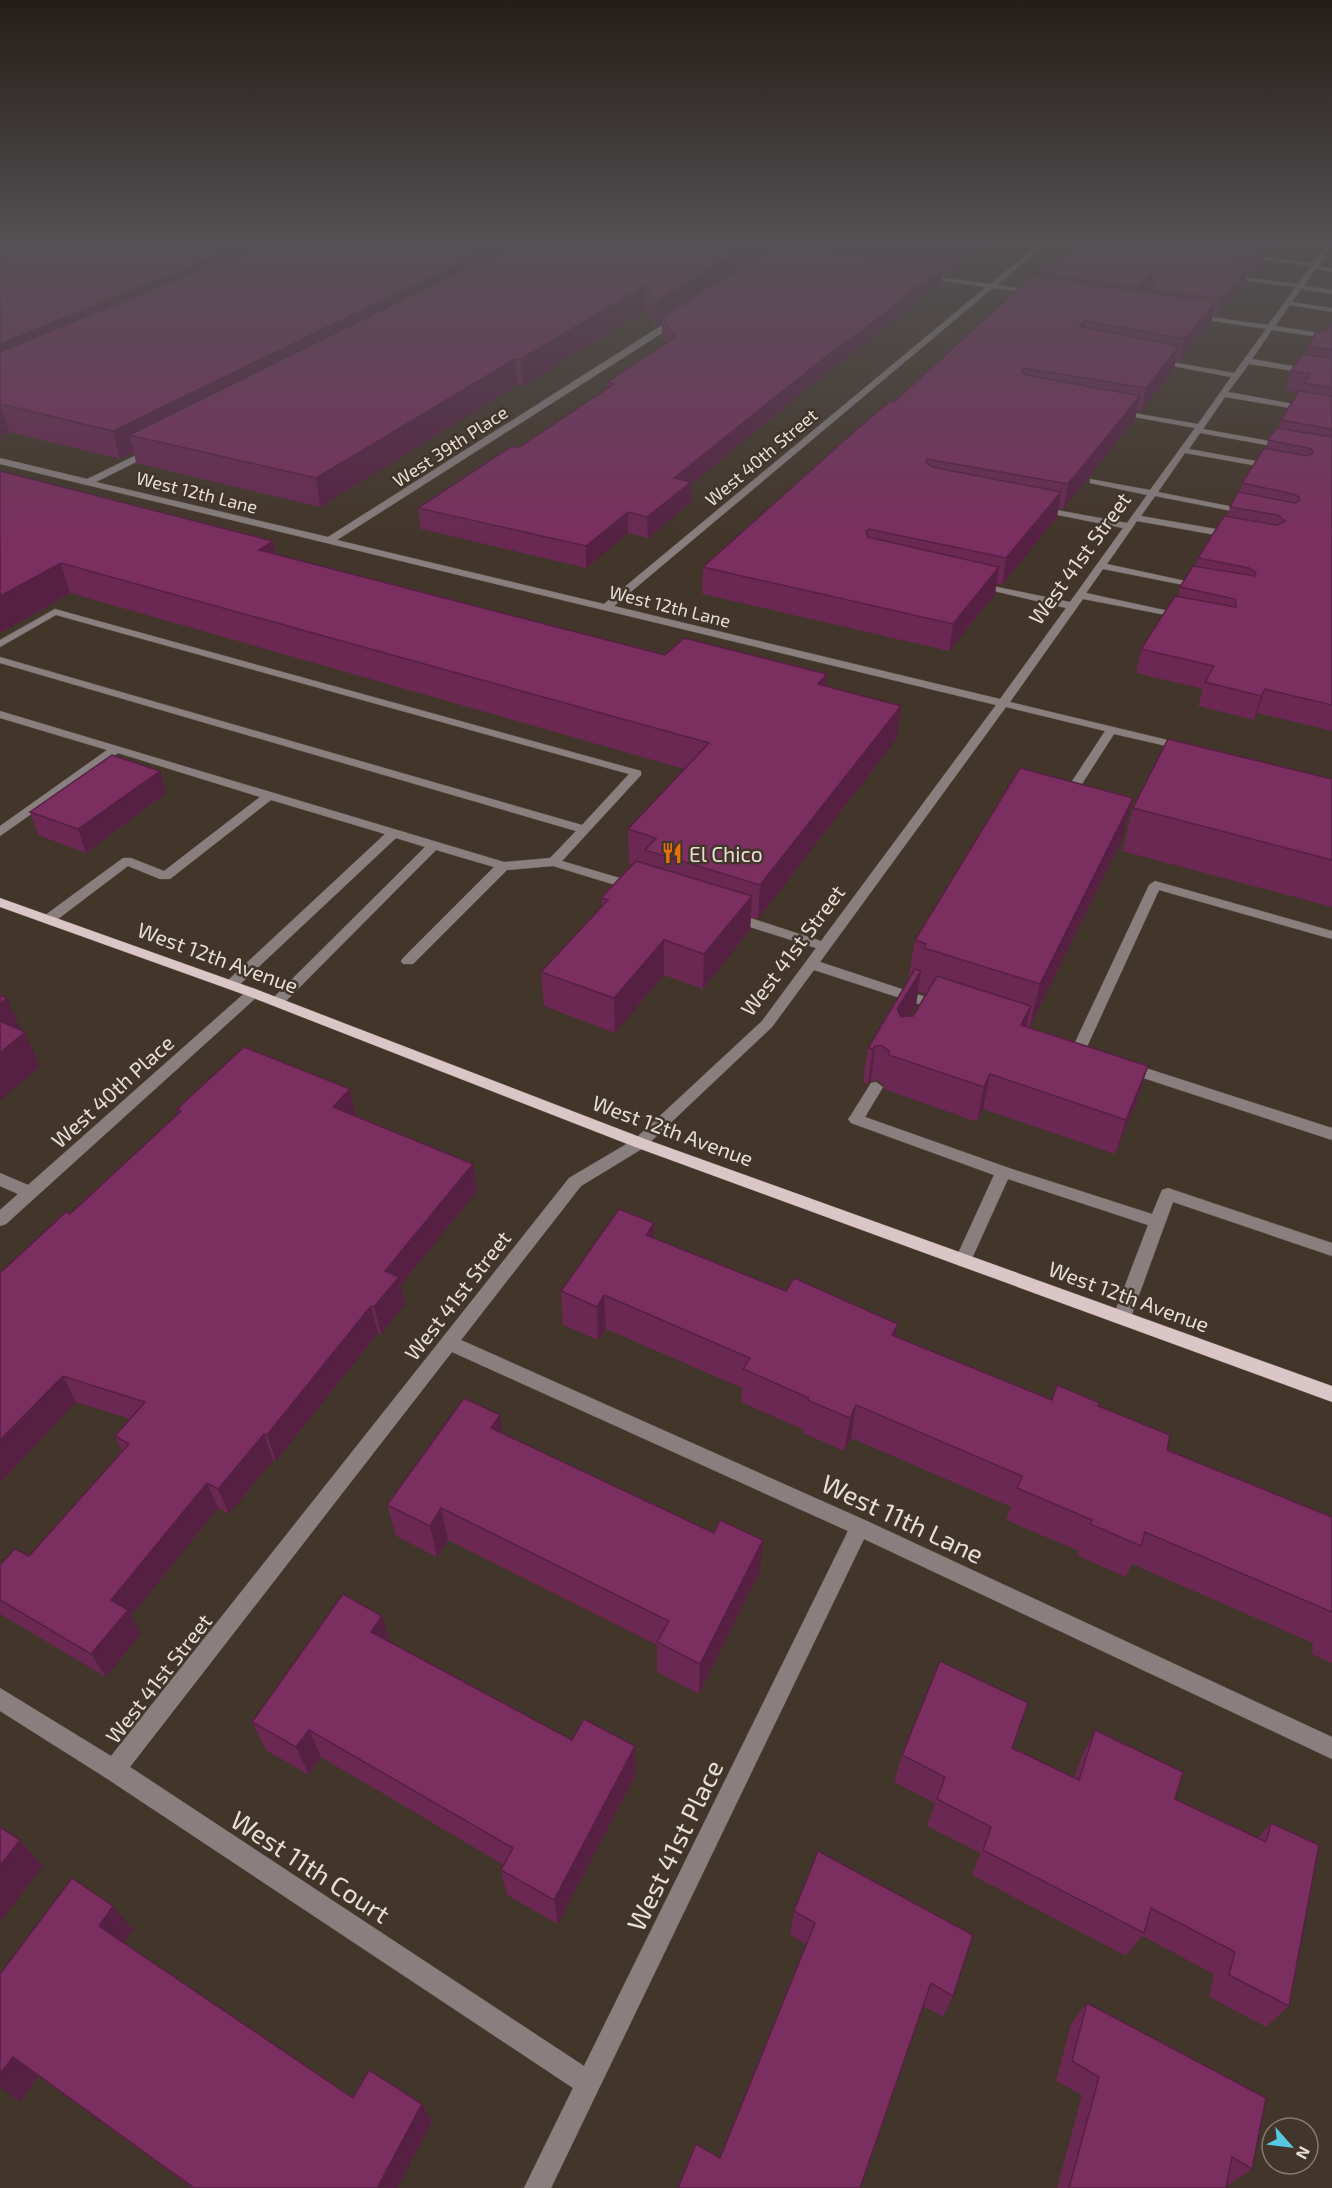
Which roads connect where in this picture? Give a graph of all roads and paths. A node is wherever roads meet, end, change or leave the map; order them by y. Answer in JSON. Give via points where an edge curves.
{"nodes":[{"id":1,"x":639,"y":343,"type":"edge"},
{"id":2,"x":924,"y":343,"type":"edge"},
{"id":3,"x":1259,"y":343,"type":"edge"},
{"id":4,"x":1148,"y":360,"type":"edge"},
{"id":5,"x":1247,"y":361,"type":"junction"},
{"id":6,"x":1332,"y":375,"type":"edge"},
{"id":7,"x":1237,"y":376,"type":"junction"},
{"id":8,"x":1224,"y":394,"type":"junction"},
{"id":9,"x":1106,"y":410,"type":"edge"},
{"id":10,"x":1332,"y":413,"type":"edge"},
{"id":11,"x":1199,"y":429,"type":"junction"},
{"id":12,"x":162,"y":445,"type":"edge"},
{"id":13,"x":1298,"y":449,"type":"edge"},
{"id":14,"x":1184,"y":450,"type":"junction"},
{"id":15,"x":0,"y":461,"type":"edge"},
{"id":16,"x":1278,"y":468,"type":"edge"},
{"id":17,"x":1093,"y":481,"type":"edge"},
{"id":18,"x":88,"y":482,"type":"junction"},
{"id":19,"x":1153,"y":493,"type":"junction"},
{"id":20,"x":1023,"y":505,"type":"edge"},
{"id":21,"x":1264,"y":516,"type":"edge"},
{"id":22,"x":1132,"y":522,"type":"junction"},
{"id":23,"x":1249,"y":538,"type":"edge"},
{"id":24,"x":329,"y":541,"type":"junction"},
{"id":25,"x":1101,"y":566,"type":"junction"},
{"id":26,"x":970,"y":582,"type":"edge"},
{"id":27,"x":1209,"y":589,"type":"edge"},
{"id":28,"x":1080,"y":595,"type":"junction"},
{"id":29,"x":1072,"y":606,"type":"junction"},
{"id":30,"x":607,"y":608,"type":"junction"},
{"id":31,"x":1191,"y":619,"type":"edge"},
{"id":32,"x":0,"y":644,"type":"edge"},
{"id":33,"x":0,"y":660,"type":"edge"},
{"id":34,"x":1002,"y":705,"type":"junction"},
{"id":35,"x":0,"y":714,"type":"edge"},
{"id":36,"x":1111,"y":730,"type":"junction"},
{"id":37,"x":116,"y":749,"type":"junction"},
{"id":38,"x":1192,"y":749,"type":"edge"},
{"id":39,"x":270,"y":795,"type":"junction"},
{"id":40,"x":1063,"y":805,"type":"edge"},
{"id":41,"x":584,"y":829,"type":"junction"},
{"id":42,"x":0,"y":832,"type":"edge"},
{"id":43,"x":394,"y":833,"type":"junction"},
{"id":44,"x":434,"y":845,"type":"junction"},
{"id":45,"x":554,"y":862,"type":"junction"},
{"id":46,"x":503,"y":866,"type":"junction"},
{"id":47,"x":644,"y":890,"type":"edge"},
{"id":48,"x":0,"y":902,"type":"edge"},
{"id":49,"x":723,"y":914,"type":"edge"},
{"id":50,"x":49,"y":919,"type":"junction"},
{"id":51,"x":1332,"y":934,"type":"edge"},
{"id":52,"x":824,"y":946,"type":"junction"},
{"id":53,"x":408,"y":961,"type":"dead end"},
{"id":54,"x":810,"y":964,"type":"junction"},
{"id":55,"x":231,"y":985,"type":"junction"},
{"id":56,"x":253,"y":993,"type":"junction"},
{"id":57,"x":277,"y":1002,"type":"junction"},
{"id":58,"x":959,"y":1013,"type":"edge"},
{"id":59,"x":1078,"y":1051,"type":"edge"},
{"id":60,"x":1110,"y":1062,"type":"edge"},
{"id":61,"x":876,"y":1086,"type":"dead end"},
{"id":62,"x":1332,"y":1134,"type":"edge"},
{"id":63,"x":640,"y":1143,"type":"junction"},
{"id":64,"x":1003,"y":1172,"type":"junction"},
{"id":65,"x":0,"y":1179,"type":"edge"},
{"id":66,"x":30,"y":1193,"type":"junction"},
{"id":67,"x":0,"y":1220,"type":"edge"},
{"id":68,"x":1157,"y":1222,"type":"junction"},
{"id":69,"x":1332,"y":1250,"type":"edge"},
{"id":70,"x":963,"y":1260,"type":"junction"},
{"id":71,"x":1122,"y":1317,"type":"junction"},
{"id":72,"x":449,"y":1342,"type":"junction"},
{"id":73,"x":1332,"y":1394,"type":"edge"},
{"id":74,"x":860,"y":1527,"type":"junction"},
{"id":75,"x":0,"y":1700,"type":"edge"},
{"id":76,"x":1332,"y":1748,"type":"edge"},
{"id":77,"x":114,"y":1770,"type":"junction"},
{"id":78,"x":589,"y":2084,"type":"junction"},
{"id":79,"x":537,"y":2188,"type":"edge"}],
"edges":[{"from":1,"to":24,"type":"street","name":"West 39th Place"},
{"from":2,"to":30,"type":"street","name":"West 40th Street"},
{"from":3,"to":5,"type":"street","name":"West 41st Street"},
{"from":4,"to":7,"type":"street"},
{"from":5,"to":6,"type":"street"},
{"from":5,"to":7,"type":"street","name":"West 41st Street"},
{"from":7,"to":8,"type":"street","name":"West 41st Street"},
{"from":8,"to":10,"type":"street"},
{"from":8,"to":11,"type":"street","name":"West 41st Street"},
{"from":9,"to":11,"type":"street"},
{"from":11,"to":13,"type":"street"},
{"from":11,"to":14,"type":"street","name":"West 41st Street"},
{"from":12,"to":18,"type":"street"},
{"from":14,"to":16,"type":"street"},
{"from":14,"to":19,"type":"street","name":"West 41st Street"},
{"from":15,"to":18,"type":"street","name":"West 12th Lane"},
{"from":17,"to":19,"type":"street"},
{"from":18,"to":24,"type":"street","name":"West 12th Lane"},
{"from":19,"to":21,"type":"street"},
{"from":19,"to":22,"type":"street","name":"West 41st Street"},
{"from":20,"to":22,"type":"street"},
{"from":22,"to":23,"type":"street"},
{"from":22,"to":25,"type":"street","name":"West 41st Street"},
{"from":24,"to":30,"type":"street","name":"West 12th Lane"},
{"from":25,"to":27,"type":"street"},
{"from":25,"to":28,"type":"street","name":"West 41st Street"},
{"from":26,"to":29,"type":"street"},
{"from":28,"to":29,"type":"street","name":"West 41st Street"},
{"from":28,"to":31,"type":"street"},
{"from":29,"to":34,"type":"street","name":"West 41st Street"},
{"from":30,"to":34,"type":"street","name":"West 12th Lane"},
{"from":32,"to":41,"type":"street","via":[[56,612],[637,773]]},
{"from":33,"to":41,"type":"street"},
{"from":34,"to":36,"type":"street","name":"West 12th Lane"},
{"from":34,"to":52,"type":"street","name":"West 41st Street"},
{"from":35,"to":37,"type":"street"},
{"from":36,"to":38,"type":"street","name":"West 12th Lane"},
{"from":36,"to":40,"type":"street"},
{"from":37,"to":39,"type":"street"},
{"from":37,"to":42,"type":"street"},
{"from":39,"to":43,"type":"street"},
{"from":39,"to":50,"type":"street","via":[[165,876],[127,861]]},
{"from":41,"to":45,"type":"street"},
{"from":43,"to":44,"type":"street"},
{"from":43,"to":55,"type":"street"},
{"from":44,"to":46,"type":"street"},
{"from":44,"to":57,"type":"street"},
{"from":45,"to":46,"type":"street"},
{"from":45,"to":47,"type":"street"},
{"from":46,"to":53,"type":"street"},
{"from":48,"to":50,"type":"main road","name":"West 12th Avenue"},
{"from":49,"to":52,"type":"street"},
{"from":50,"to":55,"type":"main road","name":"West 12th Avenue"},
{"from":51,"to":59,"type":"street","via":[[1155,885]]},
{"from":52,"to":54,"type":"street","name":"West 41st Street"},
{"from":54,"to":58,"type":"street","via":[[924,1006]]},
{"from":54,"to":63,"type":"street","name":"West 41st Street","via":[[767,1024]]},
{"from":55,"to":56,"type":"main road","name":"West 12th Avenue"},
{"from":56,"to":57,"type":"main road","name":"West 12th Avenue"},
{"from":56,"to":66,"type":"street","name":"West 40th Place"},
{"from":57,"to":63,"type":"main road","name":"West 12th Avenue"},
{"from":60,"to":62,"type":"street"},
{"from":61,"to":64,"type":"street","via":[[856,1119]]},
{"from":63,"to":70,"type":"main road","name":"West 12th Avenue"},
{"from":63,"to":72,"type":"street","name":"West 41st Street","via":[[574,1182]]},
{"from":64,"to":68,"type":"street"},
{"from":64,"to":70,"type":"street"},
{"from":65,"to":66,"type":"street"},
{"from":66,"to":67,"type":"street","name":"West 40th Place"},
{"from":68,"to":69,"type":"street","via":[[1168,1194]]},
{"from":68,"to":71,"type":"street"},
{"from":70,"to":71,"type":"main road","name":"West 12th Avenue"},
{"from":71,"to":73,"type":"main road","name":"West 12th Avenue"},
{"from":72,"to":74,"type":"street","name":"West 11th Lane"},
{"from":72,"to":77,"type":"street","name":"West 41st Street"},
{"from":74,"to":76,"type":"street","name":"West 11th Lane"},
{"from":74,"to":78,"type":"street","name":"West 41st Place"},
{"from":75,"to":77,"type":"street","name":"West 11th Court"},
{"from":77,"to":78,"type":"street","name":"West 11th Court"},
{"from":78,"to":79,"type":"street","name":"West 41st Place"}]}
